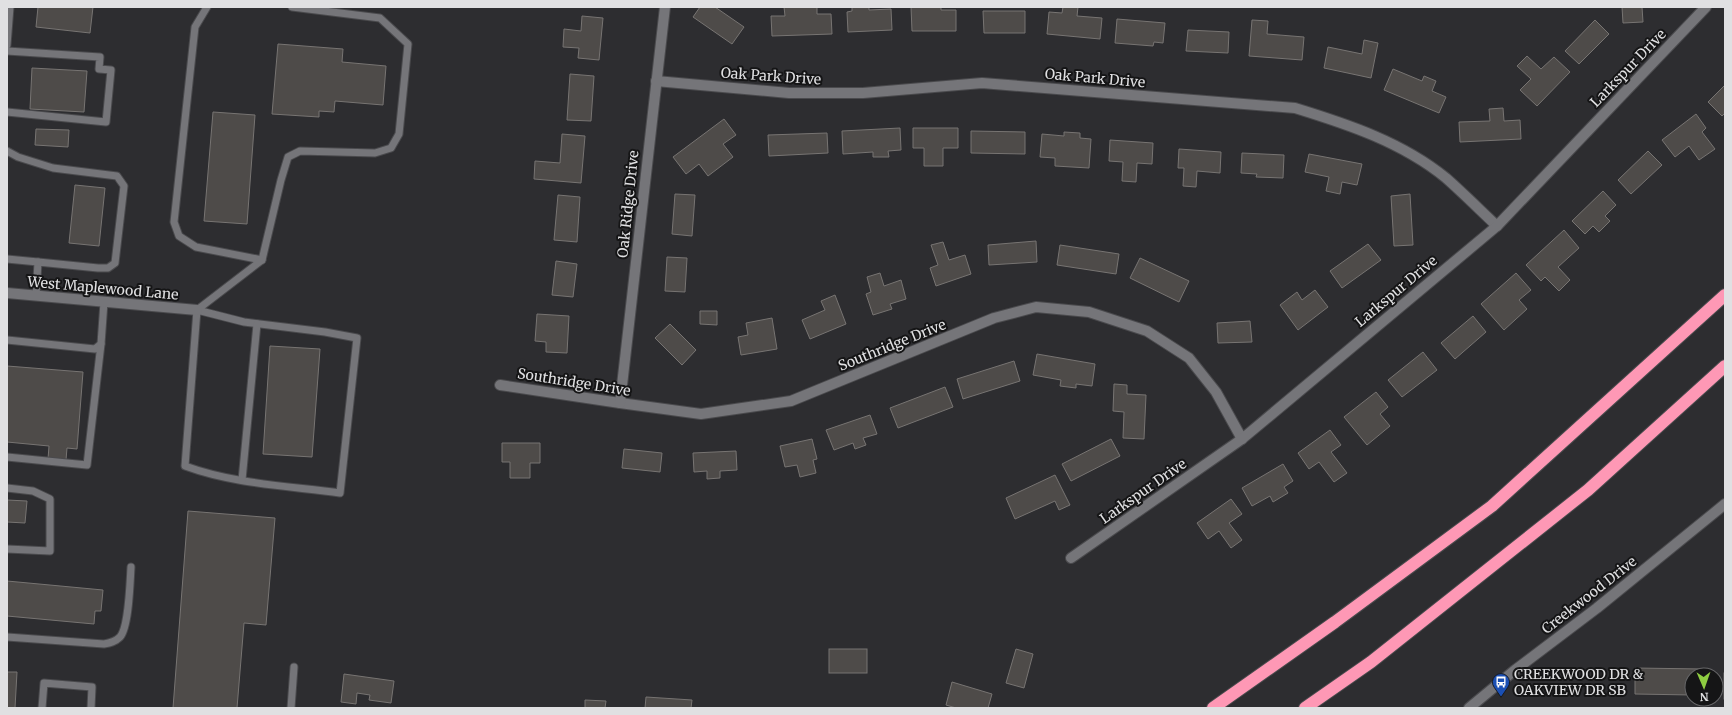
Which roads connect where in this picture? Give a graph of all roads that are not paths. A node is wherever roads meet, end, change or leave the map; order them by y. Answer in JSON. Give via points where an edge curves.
{"nodes":[{"id":1,"x":10,"y":7,"type":"edge"},
{"id":2,"x":207,"y":7,"type":"edge"},
{"id":3,"x":292,"y":7,"type":"edge"},
{"id":4,"x":665,"y":7,"type":"edge"},
{"id":5,"x":1706,"y":7,"type":"edge"},
{"id":6,"x":7,"y":45,"type":"edge"},
{"id":7,"x":7,"y":51,"type":"edge"},
{"id":8,"x":656,"y":80,"type":"junction"},
{"id":9,"x":7,"y":112,"type":"edge"},
{"id":10,"x":7,"y":151,"type":"edge"},
{"id":11,"x":1497,"y":226,"type":"junction"},
{"id":12,"x":7,"y":259,"type":"edge"},
{"id":13,"x":262,"y":260,"type":"junction"},
{"id":14,"x":38,"y":262,"type":"junction"},
{"id":15,"x":7,"y":293,"type":"edge"},
{"id":16,"x":1725,"y":294,"type":"edge"},
{"id":17,"x":36,"y":296,"type":"junction"},
{"id":18,"x":104,"y":302,"type":"junction"},
{"id":19,"x":196,"y":310,"type":"junction"},
{"id":20,"x":257,"y":324,"type":"junction"},
{"id":21,"x":7,"y":340,"type":"edge"},
{"id":22,"x":101,"y":344,"type":"junction"},
{"id":23,"x":1725,"y":366,"type":"edge"},
{"id":24,"x":500,"y":384,"type":"dead end"},
{"id":25,"x":620,"y":403,"type":"junction"},
{"id":26,"x":1242,"y":439,"type":"junction"},
{"id":27,"x":7,"y":457,"type":"edge"},
{"id":28,"x":242,"y":480,"type":"junction"},
{"id":29,"x":7,"y":488,"type":"edge"},
{"id":30,"x":1725,"y":504,"type":"edge"},
{"id":31,"x":7,"y":549,"type":"edge"},
{"id":32,"x":1071,"y":558,"type":"dead end"},
{"id":33,"x":131,"y":567,"type":"dead end"},
{"id":34,"x":7,"y":637,"type":"edge"},
{"id":35,"x":294,"y":667,"type":"dead end"},
{"id":36,"x":42,"y":708,"type":"edge"},
{"id":37,"x":91,"y":708,"type":"edge"},
{"id":38,"x":291,"y":708,"type":"edge"},
{"id":39,"x":1213,"y":708,"type":"edge"},
{"id":40,"x":1305,"y":708,"type":"edge"},
{"id":41,"x":1469,"y":708,"type":"edge"}],
"edges":[{"from":1,"to":6,"type":"lane"},
{"from":2,"to":13,"type":"lane","via":[[195,27],[174,222],[179,236],[196,247]]},
{"from":3,"to":13,"type":"lane","via":[[380,18],[408,44],[399,134],[391,148],[375,153],[300,151],[288,157],[280,180]]},
{"from":4,"to":8,"type":"street","name":"Oak Ridge Drive"},
{"from":5,"to":11,"type":"street","name":"Larkspur Drive"},
{"from":7,"to":9,"type":"lane","via":[[100,57],[99,69],[111,70],[106,122]]},
{"from":8,"to":11,"type":"street","name":"Oak Park Drive","via":[[790,94],[863,93],[982,83],[1295,108],[1336,120],[1398,146],[1445,178]]},
{"from":8,"to":25,"type":"street","name":"Oak Ridge Drive"},
{"from":10,"to":14,"type":"lane","via":[[53,168],[117,176],[124,186],[115,263],[108,268],[98,268]]},
{"from":11,"to":26,"type":"street","name":"Larkspur Drive"},
{"from":12,"to":14,"type":"lane"},
{"from":13,"to":19,"type":"lane"},
{"from":14,"to":17,"type":"lane"},
{"from":15,"to":17,"type":"street","name":"West Maplewood Lane"},
{"from":16,"to":39,"type":"highway","via":[[1492,506]]},
{"from":17,"to":18,"type":"street","name":"West Maplewood Lane"},
{"from":18,"to":19,"type":"street","name":"West Maplewood Lane"},
{"from":18,"to":22,"type":"lane"},
{"from":19,"to":20,"type":"lane"},
{"from":19,"to":28,"type":"lane","via":[[185,466],[204,473]]},
{"from":20,"to":28,"type":"lane"},
{"from":20,"to":28,"type":"lane","via":[[357,338],[340,493]]},
{"from":21,"to":22,"type":"lane","via":[[95,349]]},
{"from":22,"to":27,"type":"lane","via":[[87,465]]},
{"from":23,"to":40,"type":"highway","via":[[1588,490],[1371,662]]},
{"from":24,"to":25,"type":"street","name":"Southridge Drive"},
{"from":25,"to":26,"type":"street","name":"Southridge Drive","via":[[701,414],[791,401],[994,318],[1036,307],[1089,312],[1147,331],[1189,358],[1216,392]]},
{"from":26,"to":32,"type":"street","name":"Larkspur Drive"},
{"from":29,"to":31,"type":"lane","via":[[33,490],[50,498],[50,551]]},
{"from":30,"to":41,"type":"street","name":"Creekwood Drive"},
{"from":33,"to":34,"type":"lane","via":[[126,627],[114,642],[104,644]]},
{"from":35,"to":38,"type":"lane"},
{"from":36,"to":37,"type":"lane","via":[[44,683],[92,687]]}]}
